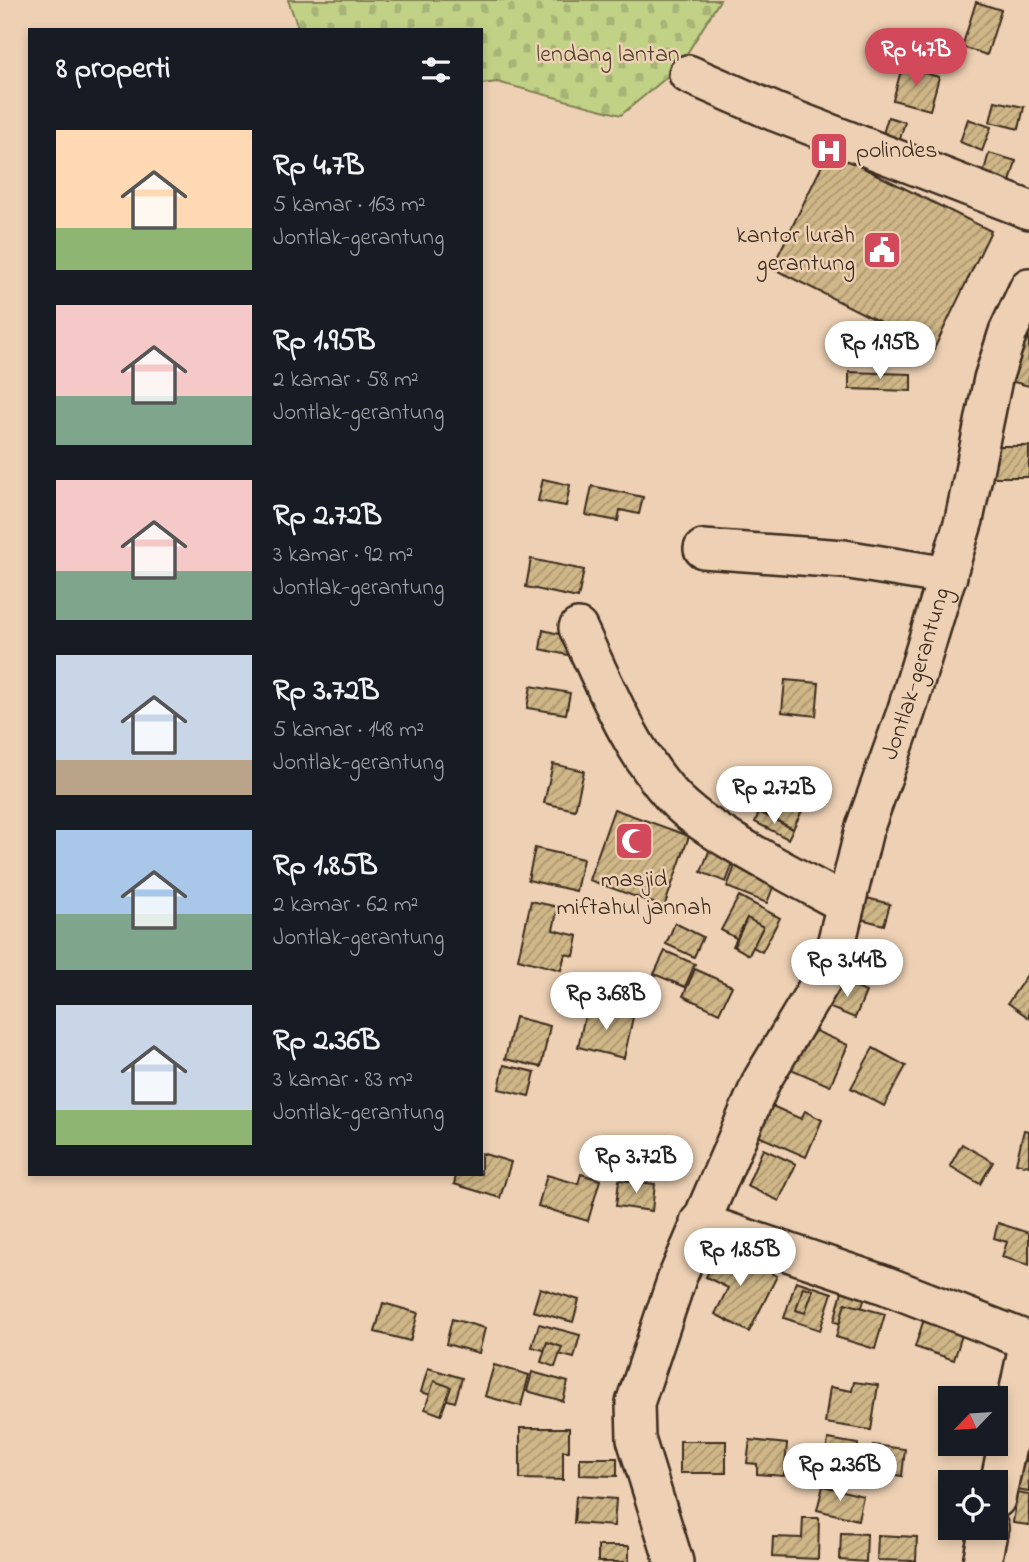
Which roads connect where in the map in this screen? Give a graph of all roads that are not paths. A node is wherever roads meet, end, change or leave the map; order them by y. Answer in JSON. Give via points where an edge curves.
{"nodes":[{"id":1,"x":688,"y":74,"type":"dead end"},
{"id":2,"x":1029,"y":210,"type":"edge"},
{"id":3,"x":1029,"y":287,"type":"edge"},
{"id":4,"x":703,"y":549,"type":"dead end"},
{"id":5,"x":948,"y":576,"type":"junction"},
{"id":6,"x":578,"y":628,"type":"dead end"},
{"id":7,"x":845,"y":904,"type":"junction"},
{"id":8,"x":699,"y":1222,"type":"junction"},
{"id":9,"x":1029,"y":1341,"type":"edge"},
{"id":10,"x":1002,"y":1470,"type":"edge"},
{"id":11,"x":987,"y":1540,"type":"edge"},
{"id":12,"x":674,"y":1562,"type":"edge"},
{"id":13,"x":982,"y":1562,"type":"edge"}],
"edges":[{"from":1,"to":2,"type":"street"},
{"from":3,"to":5,"type":"street","name":"Jontlak-gerantung","via":[[993,379]]},
{"from":4,"to":5,"type":"street","via":[[844,559]]},
{"from":5,"to":7,"type":"street","name":"Jontlak-gerantung","via":[[864,830]]},
{"from":6,"to":7,"type":"street","via":[[635,742],[673,797],[699,821],[755,856]]},
{"from":7,"to":8,"type":"street","name":"Jontlak-gerantung","via":[[831,965],[762,1080]]},
{"from":8,"to":9,"type":"street","via":[[882,1284]]},
{"from":8,"to":12,"type":"street","name":"Jontlak-gerantung","via":[[635,1403],[636,1439]]},
{"from":9,"to":10,"type":"street"},
{"from":11,"to":13,"type":"street"}]}
